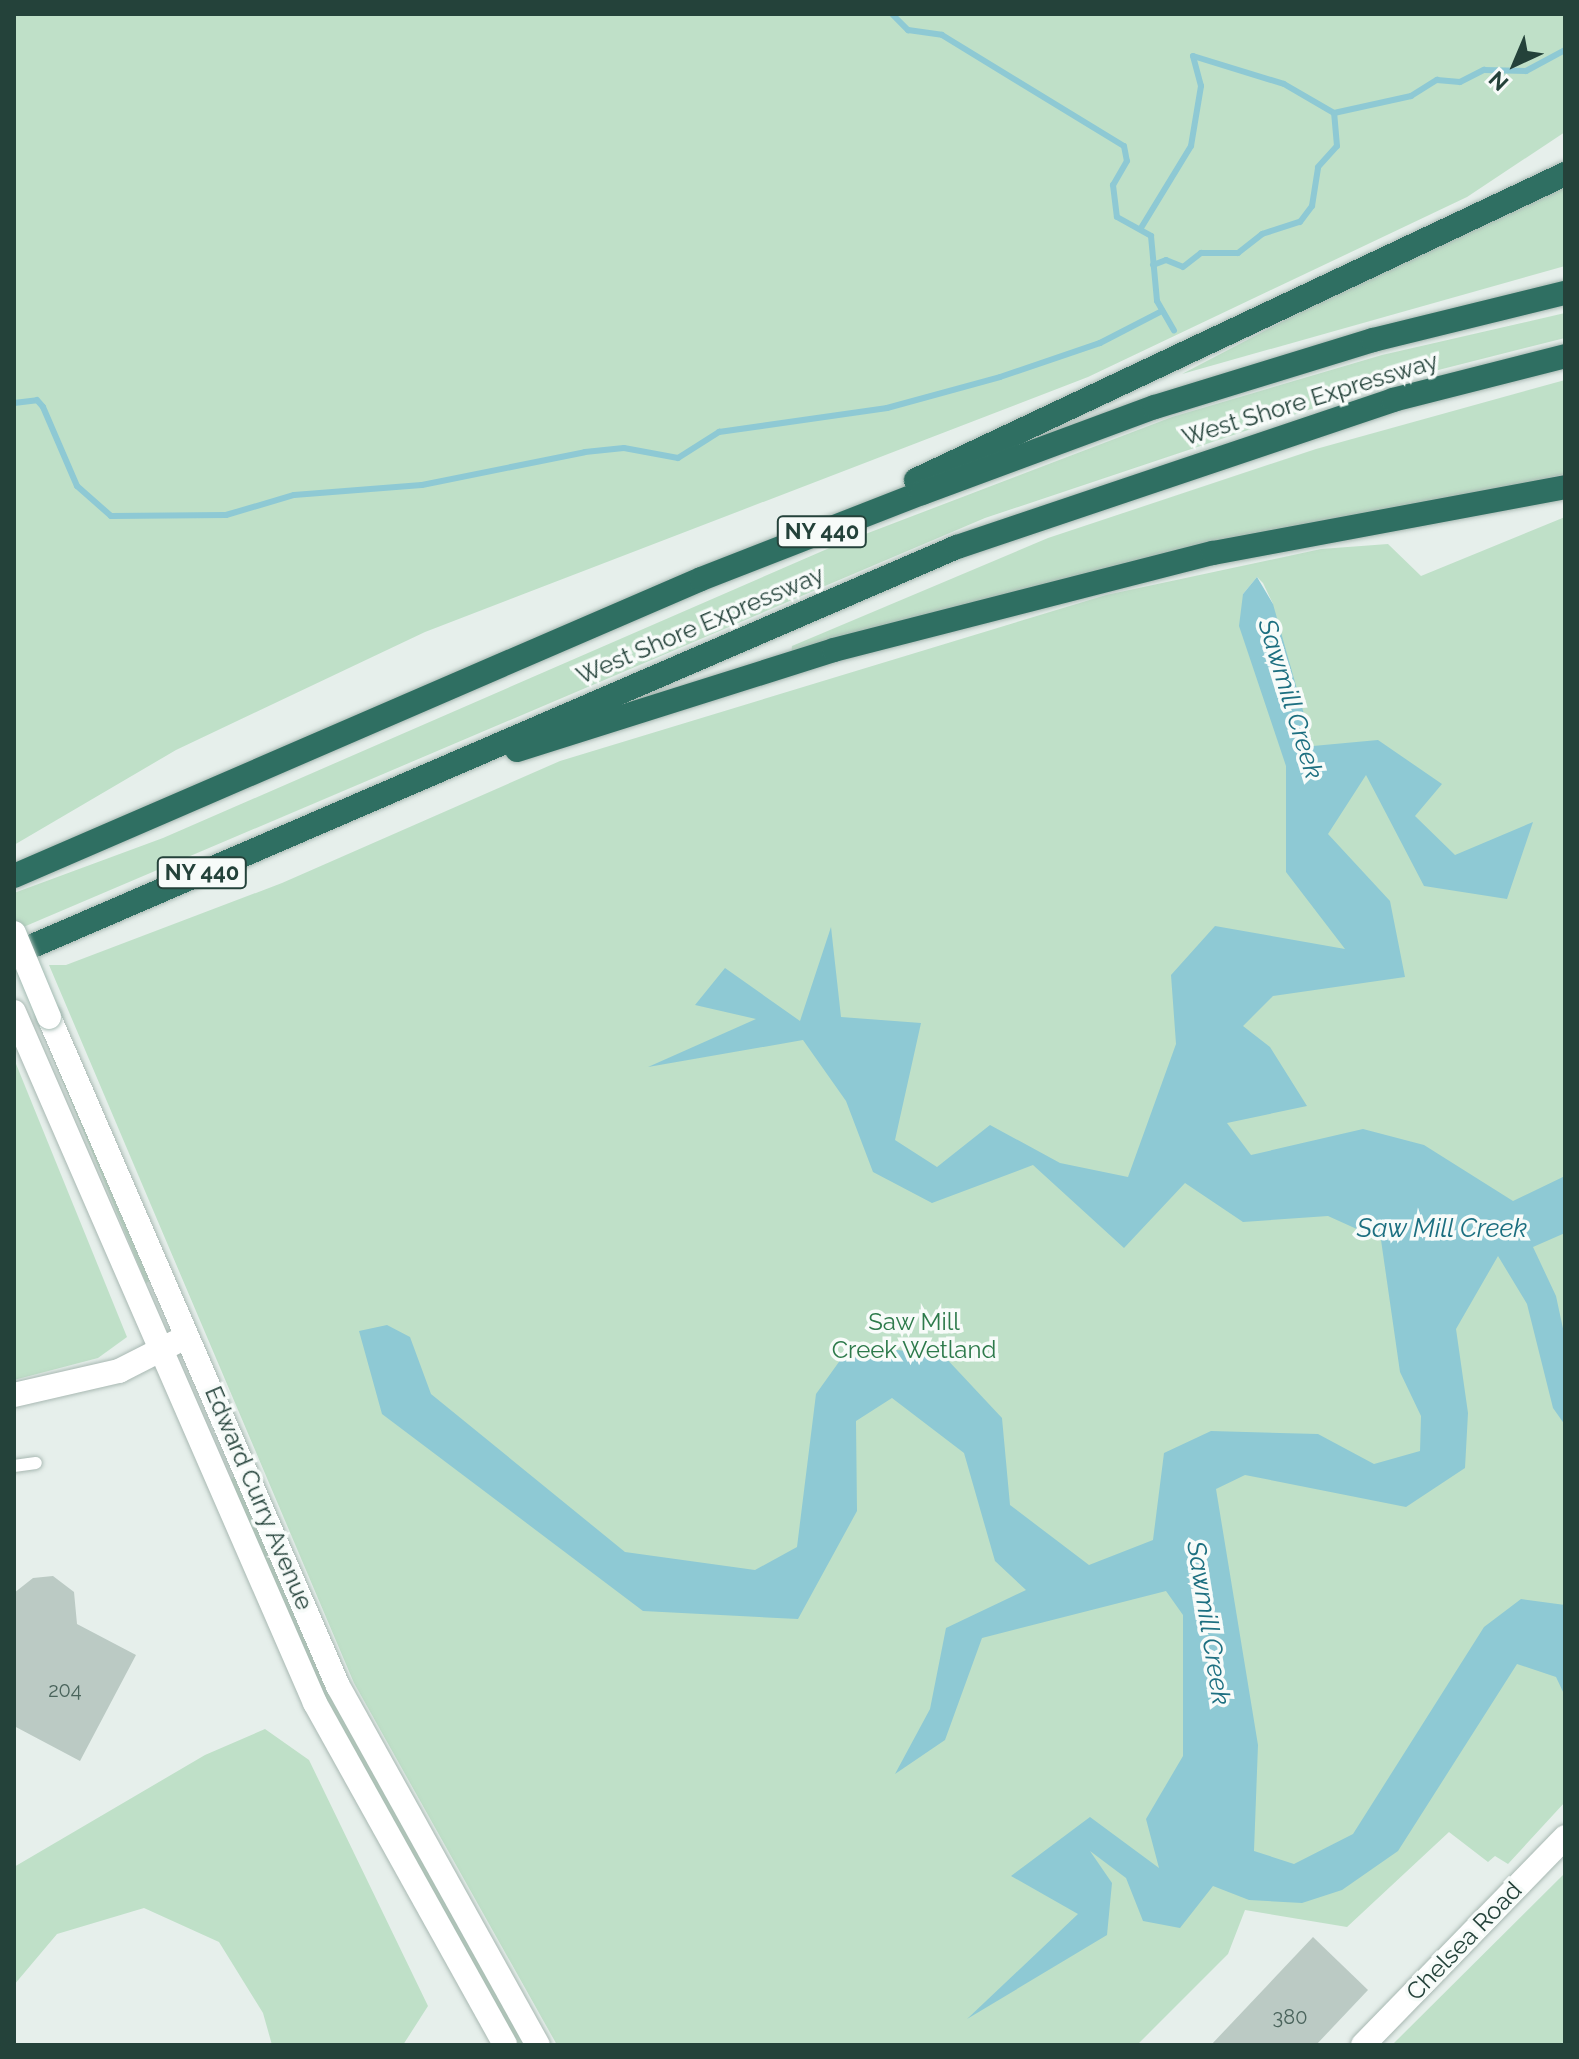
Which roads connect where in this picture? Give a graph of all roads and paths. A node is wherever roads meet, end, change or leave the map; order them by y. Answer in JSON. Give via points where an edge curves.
{"nodes":[{"id":1,"x":1565,"y":174,"type":"edge"},
{"id":2,"x":1565,"y":293,"type":"edge"},
{"id":3,"x":1565,"y":356,"type":"edge"},
{"id":4,"x":1565,"y":487,"type":"edge"},
{"id":5,"x":701,"y":579,"type":"junction"},
{"id":6,"x":389,"y":792,"type":"junction"},
{"id":7,"x":14,"y":876,"type":"edge"},
{"id":8,"x":14,"y":933,"type":"edge"},
{"id":9,"x":14,"y":954,"type":"edge"},
{"id":10,"x":18,"y":1020,"type":"edge"},
{"id":11,"x":190,"y":1334,"type":"junction"},
{"id":12,"x":160,"y":1350,"type":"junction"},
{"id":13,"x":14,"y":1395,"type":"edge"},
{"id":14,"x":36,"y":1463,"type":"dead end"},
{"id":15,"x":14,"y":1466,"type":"edge"},
{"id":16,"x":1565,"y":1837,"type":"edge"},
{"id":17,"x":505,"y":2045,"type":"edge"},
{"id":18,"x":538,"y":2045,"type":"edge"},
{"id":19,"x":1363,"y":2045,"type":"edge"}],
"edges":[{"from":1,"to":5,"type":"highway"},
{"from":2,"to":5,"type":"highway","name":"West Shore Expressway","number":"NY 440","via":[[1373,340],[1155,407]]},
{"from":3,"to":6,"type":"highway","name":"West Shore Expressway","number":"NY 440","via":[[1393,400],[957,547]]},
{"from":4,"to":6,"type":"highway","via":[[1213,553],[849,646]]},
{"from":5,"to":7,"type":"highway","name":"West Shore Expressway","number":"NY 440"},
{"from":6,"to":9,"type":"highway","name":"West Shore Expressway","number":"NY 440"},
{"from":8,"to":11,"type":"street","name":"Edward Curry Avenue","bridge":true},
{"from":10,"to":12,"type":"street","name":"Edward Curry Avenue"},
{"from":11,"to":12,"type":"street"},
{"from":11,"to":18,"type":"street","name":"Edward Curry Avenue","via":[[338,1686]]},
{"from":12,"to":13,"type":"street","via":[[119,1371]]},
{"from":12,"to":17,"type":"street","name":"Edward Curry Avenue","via":[[315,1703]]},
{"from":14,"to":15,"type":"lane"},
{"from":16,"to":19,"type":"street","name":"Chelsea Road"}]}
